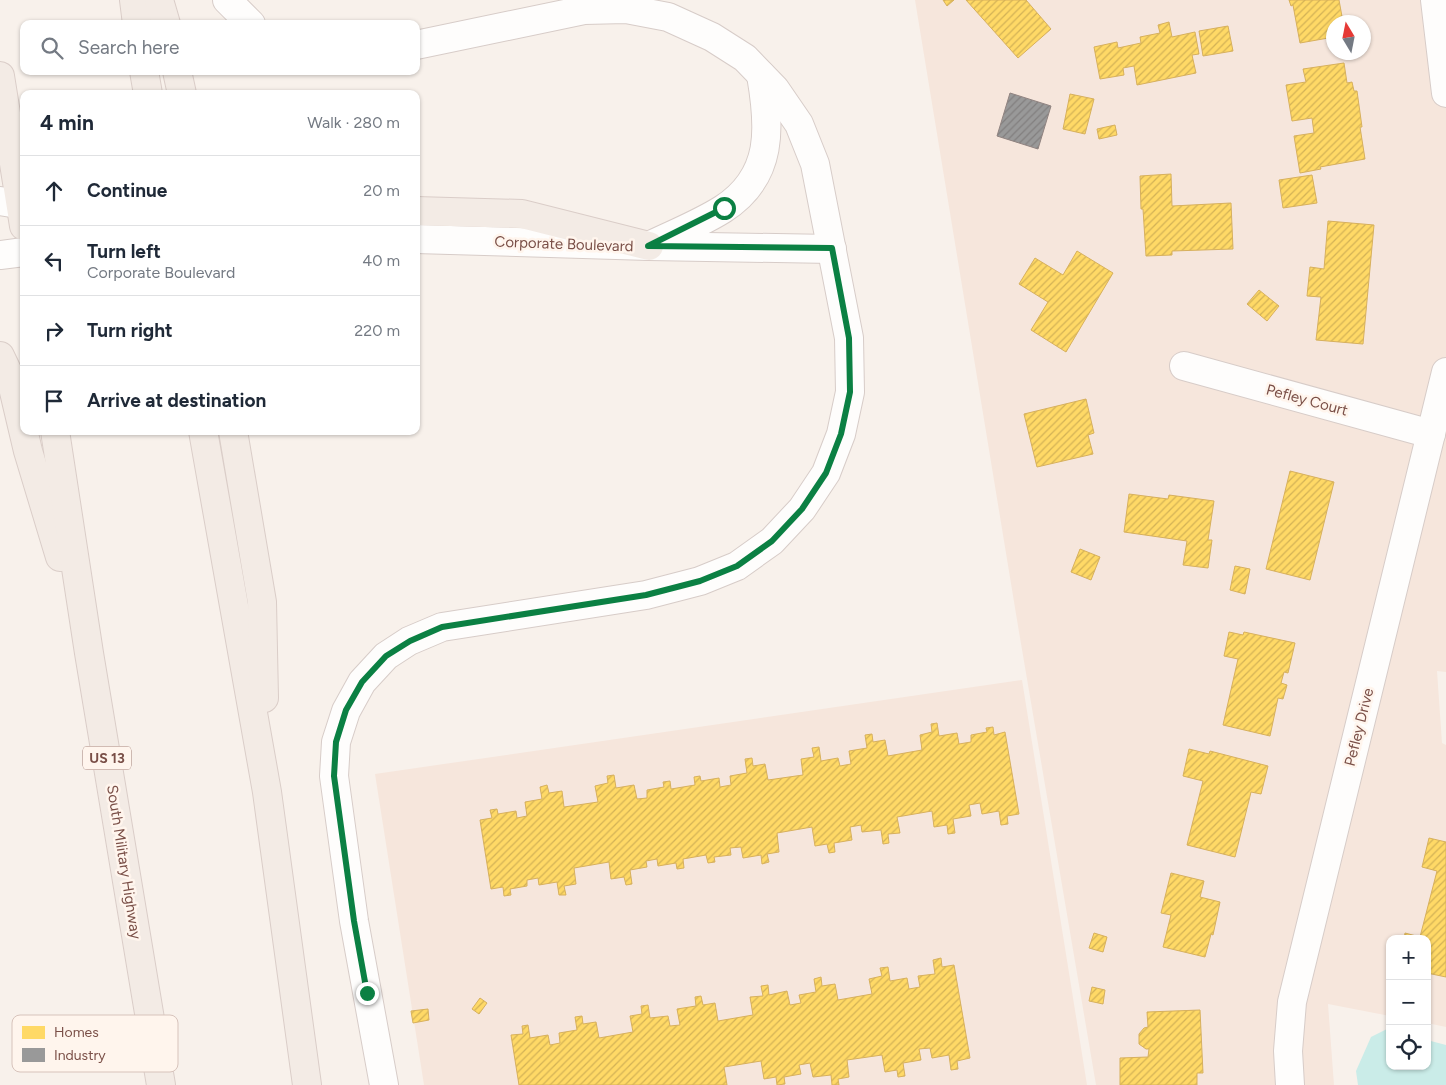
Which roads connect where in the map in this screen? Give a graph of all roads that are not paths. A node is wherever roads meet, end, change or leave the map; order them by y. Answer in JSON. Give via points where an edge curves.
{"nodes":[{"id":1,"x":134,"y":0,"type":"edge"},
{"id":2,"x":159,"y":0,"type":"edge"},
{"id":3,"x":227,"y":0,"type":"edge"},
{"id":4,"x":1435,"y":0,"type":"edge"},
{"id":5,"x":136,"y":20,"type":"edge"},
{"id":6,"x":165,"y":20,"type":"edge"},
{"id":7,"x":247,"y":20,"type":"edge"},
{"id":8,"x":420,"y":43,"type":"edge"},
{"id":9,"x":145,"y":75,"type":"edge"},
{"id":10,"x":178,"y":75,"type":"edge"},
{"id":11,"x":761,"y":75,"type":"junction"},
{"id":12,"x":0,"y":76,"type":"edge"},
{"id":13,"x":147,"y":90,"type":"edge"},
{"id":14,"x":181,"y":90,"type":"edge"},
{"id":15,"x":1446,"y":94,"type":"edge"},
{"id":16,"x":17,"y":209,"type":"edge"},
{"id":17,"x":420,"y":211,"type":"edge"},
{"id":18,"x":420,"y":240,"type":"edge"},
{"id":19,"x":648,"y":246,"type":"junction"},
{"id":20,"x":832,"y":248,"type":"junction"},
{"id":21,"x":20,"y":252,"type":"edge"},
{"id":22,"x":0,"y":255,"type":"edge"},
{"id":23,"x":0,"y":356,"type":"edge"},
{"id":24,"x":1184,"y":366,"type":"dead end"},
{"id":25,"x":1446,"y":372,"type":"edge"},
{"id":26,"x":20,"y":417,"type":"edge"},
{"id":27,"x":1431,"y":434,"type":"junction"},
{"id":28,"x":24,"y":435,"type":"edge"},
{"id":29,"x":56,"y":435,"type":"edge"},
{"id":30,"x":204,"y":435,"type":"edge"},
{"id":31,"x":233,"y":435,"type":"edge"},
{"id":32,"x":90,"y":654,"type":"junction"},
{"id":33,"x":267,"y":792,"type":"junction"},
{"id":34,"x":149,"y":1015,"type":"edge"},
{"id":35,"x":159,"y":1072,"type":"edge"},
{"id":36,"x":161,"y":1085,"type":"edge"},
{"id":37,"x":307,"y":1085,"type":"edge"},
{"id":38,"x":384,"y":1085,"type":"edge"},
{"id":39,"x":1290,"y":1085,"type":"edge"}],
"edges":[{"from":1,"to":5,"type":"main road"},
{"from":2,"to":6,"type":"main road"},
{"from":3,"to":7,"type":"street"},
{"from":4,"to":15,"type":"street"},
{"from":8,"to":11,"type":"street","via":[[584,10],[626,9],[668,17],[712,37],[745,58]]},
{"from":9,"to":13,"type":"main road"},
{"from":10,"to":14,"type":"main road"},
{"from":11,"to":19,"type":"street","via":[[767,107],[766,143],[759,170],[744,192],[724,208]]},
{"from":11,"to":20,"type":"street","via":[[776,89],[799,124],[815,164]]},
{"from":12,"to":16,"type":"main road"},
{"from":17,"to":19,"type":"main road","via":[[522,214]]},
{"from":18,"to":19,"type":"street","name":"Corporate Boulevard"},
{"from":19,"to":20,"type":"street","name":"Corporate Boulevard"},
{"from":20,"to":38,"type":"street","via":[[849,338],[850,392],[841,434],[826,473],[802,509],[772,541],[737,566],[700,581],[646,595],[442,627],[386,656],[362,682],[346,710],[336,742],[334,776],[354,921]]},
{"from":21,"to":22,"type":"street"},
{"from":23,"to":26,"type":"main road","via":[[11,379]]},
{"from":24,"to":27,"type":"street","name":"Pefley Court"},
{"from":25,"to":27,"type":"street","name":"Pefley Drive"},
{"from":27,"to":39,"type":"street","name":"Pefley Drive","via":[[1292,1002],[1288,1051]]},
{"from":28,"to":32,"type":"main road"},
{"from":29,"to":32,"type":"main road","name":"South Military Highway","number":"US 13"},
{"from":30,"to":33,"type":"main road"},
{"from":31,"to":33,"type":"main road","via":[[262,602]]},
{"from":32,"to":34,"type":"main road","name":"South Military Highway","number":"US 13"},
{"from":33,"to":37,"type":"main road"},
{"from":35,"to":36,"type":"main road","name":"South Military Highway","number":"US 13"}]}
